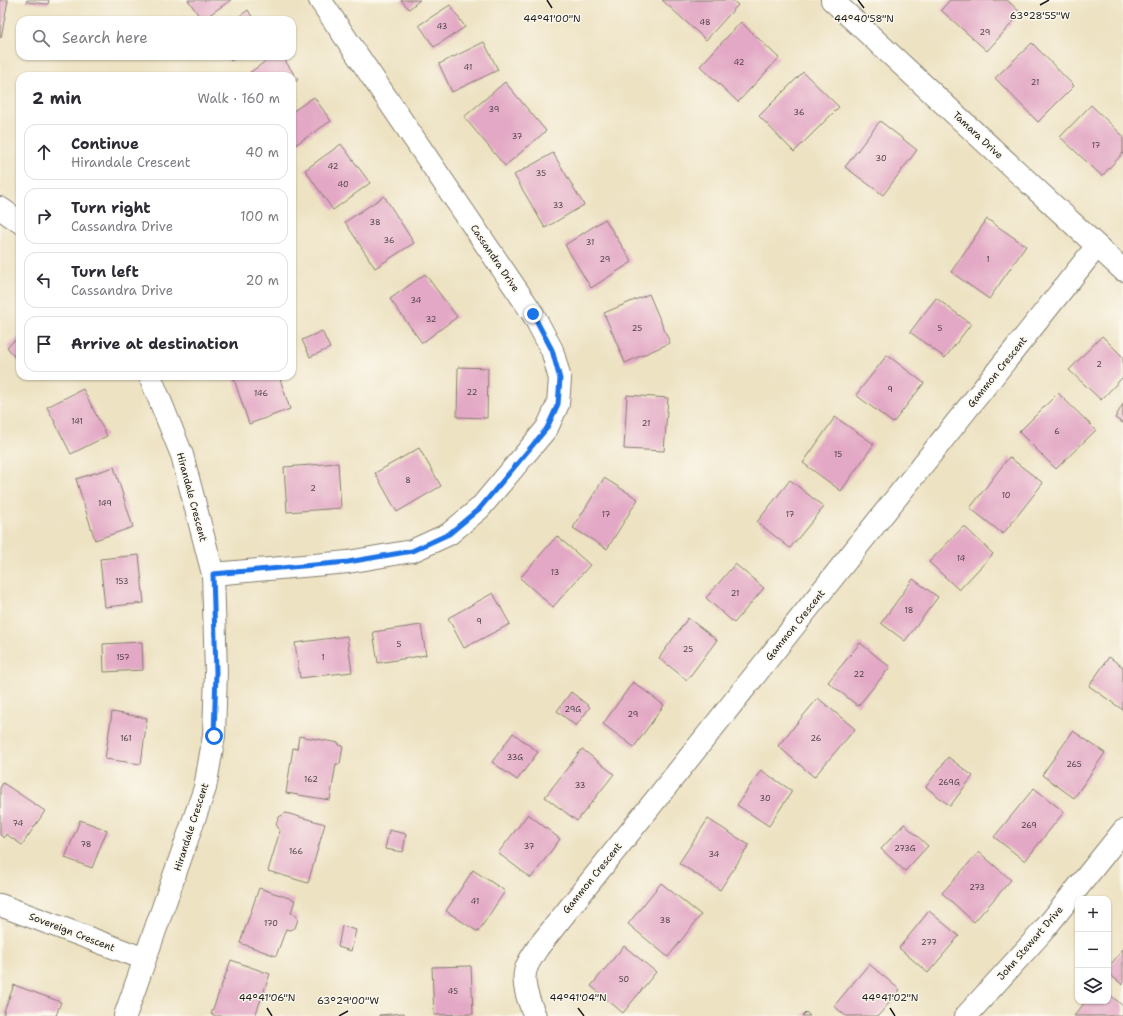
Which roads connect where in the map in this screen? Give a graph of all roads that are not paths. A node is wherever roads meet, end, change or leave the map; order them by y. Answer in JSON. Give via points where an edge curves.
{"nodes":[{"id":1,"x":320,"y":0,"type":"edge"},
{"id":2,"x":832,"y":0,"type":"edge"},
{"id":3,"x":0,"y":208,"type":"edge"},
{"id":4,"x":16,"y":219,"type":"edge"},
{"id":5,"x":1097,"y":246,"type":"junction"},
{"id":6,"x":1123,"y":270,"type":"edge"},
{"id":7,"x":152,"y":380,"type":"edge"},
{"id":8,"x":213,"y":574,"type":"junction"},
{"id":9,"x":1123,"y":830,"type":"edge"},
{"id":10,"x":0,"y":905,"type":"edge"},
{"id":11,"x":145,"y":959,"type":"junction"},
{"id":12,"x":125,"y":1016,"type":"edge"},
{"id":13,"x":535,"y":1016,"type":"edge"},
{"id":14,"x":966,"y":1016,"type":"edge"}],
"edges":[{"from":1,"to":8,"type":"street","name":"Cassandra Drive","via":[[533,314],[552,350],[560,379],[558,404],[547,428],[480,508],[449,534],[412,551],[348,562]]},
{"from":2,"to":5,"type":"street","name":"Tamara Drive"},
{"from":3,"to":4,"type":"street"},
{"from":5,"to":6,"type":"street","name":"Tamara Drive"},
{"from":5,"to":13,"type":"street","name":"Gammon Crescent","via":[[539,946],[525,972],[527,990]]},
{"from":7,"to":8,"type":"street","name":"Hirandale Crescent","via":[[182,455]]},
{"from":8,"to":11,"type":"street","name":"Hirandale Crescent","via":[[216,672],[214,736],[205,788]]},
{"from":9,"to":14,"type":"street","name":"John Stewart Drive","via":[[1043,931]]},
{"from":10,"to":11,"type":"street","name":"Sovereign Crescent"},
{"from":11,"to":12,"type":"street","name":"Hirandale Crescent"}]}
